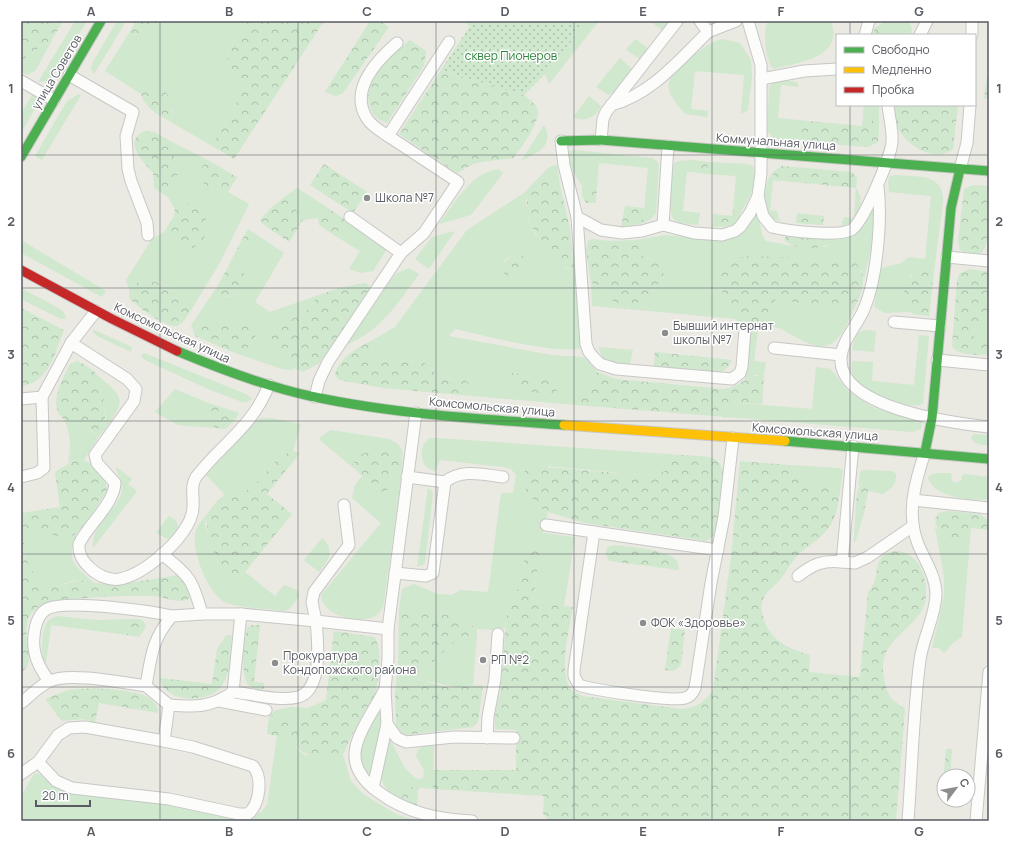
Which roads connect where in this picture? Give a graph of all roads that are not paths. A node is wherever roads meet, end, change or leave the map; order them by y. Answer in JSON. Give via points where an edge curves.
{"nodes":[{"id":1,"x":101,"y":21,"type":"edge"},
{"id":2,"x":677,"y":21,"type":"edge"},
{"id":3,"x":700,"y":21,"type":"edge"},
{"id":4,"x":736,"y":21,"type":"edge"},
{"id":5,"x":748,"y":21,"type":"edge"},
{"id":6,"x":869,"y":21,"type":"edge"},
{"id":7,"x":927,"y":21,"type":"edge"},
{"id":8,"x":972,"y":21,"type":"edge"},
{"id":9,"x":708,"y":32,"type":"junction"},
{"id":10,"x":865,"y":34,"type":"edge"},
{"id":11,"x":920,"y":34,"type":"edge"},
{"id":12,"x":972,"y":34,"type":"edge"},
{"id":13,"x":449,"y":42,"type":"dead end"},
{"id":14,"x":397,"y":43,"type":"dead end"},
{"id":15,"x":836,"y":69,"type":"edge"},
{"id":16,"x":69,"y":75,"type":"junction"},
{"id":17,"x":761,"y":79,"type":"junction"},
{"id":18,"x":21,"y":81,"type":"edge"},
{"id":19,"x":54,"y":100,"type":"junction"},
{"id":20,"x":611,"y":105,"type":"junction"},
{"id":21,"x":888,"y":106,"type":"edge"},
{"id":22,"x":970,"y":106,"type":"edge"},
{"id":23,"x":388,"y":136,"type":"junction"},
{"id":24,"x":601,"y":140,"type":"junction"},
{"id":25,"x":561,"y":141,"type":"joint"},
{"id":26,"x":668,"y":146,"type":"junction"},
{"id":27,"x":761,"y":153,"type":"junction"},
{"id":28,"x":21,"y":157,"type":"edge"},
{"id":29,"x":885,"y":162,"type":"junction"},
{"id":30,"x":960,"y":169,"type":"junction"},
{"id":31,"x":989,"y":171,"type":"edge"},
{"id":32,"x":878,"y":187,"type":"junction"},
{"id":33,"x":758,"y":196,"type":"junction"},
{"id":34,"x":577,"y":217,"type":"junction"},
{"id":35,"x":350,"y":218,"type":"dead end"},
{"id":36,"x":663,"y":225,"type":"junction"},
{"id":37,"x":148,"y":235,"type":"dead end"},
{"id":38,"x":401,"y":253,"type":"junction"},
{"id":39,"x":946,"y":257,"type":"junction"},
{"id":40,"x":989,"y":261,"type":"edge"},
{"id":41,"x":21,"y":270,"type":"edge"},
{"id":42,"x":96,"y":311,"type":"junction"},
{"id":43,"x":894,"y":322,"type":"dead end"},
{"id":44,"x":940,"y":326,"type":"junction"},
{"id":45,"x":745,"y":329,"type":"dead end"},
{"id":46,"x":71,"y":343,"type":"junction"},
{"id":47,"x":774,"y":348,"type":"dead end"},
{"id":48,"x":841,"y":354,"type":"junction"},
{"id":49,"x":938,"y":360,"type":"junction"},
{"id":50,"x":989,"y":365,"type":"edge"},
{"id":51,"x":269,"y":385,"type":"junction"},
{"id":52,"x":42,"y":397,"type":"junction"},
{"id":53,"x":315,"y":397,"type":"junction"},
{"id":54,"x":21,"y":399,"type":"edge"},
{"id":55,"x":416,"y":413,"type":"junction"},
{"id":56,"x":932,"y":418,"type":"junction"},
{"id":57,"x":989,"y":427,"type":"edge"},
{"id":58,"x":733,"y":438,"type":"junction"},
{"id":59,"x":853,"y":446,"type":"junction"},
{"id":60,"x":925,"y":452,"type":"junction"},
{"id":61,"x":989,"y":459,"type":"edge"},
{"id":62,"x":21,"y":477,"type":"edge"},
{"id":63,"x":407,"y":477,"type":"junction"},
{"id":64,"x":503,"y":477,"type":"dead end"},
{"id":65,"x":445,"y":482,"type":"junction"},
{"id":66,"x":913,"y":500,"type":"junction"},
{"id":67,"x":344,"y":505,"type":"dead end"},
{"id":68,"x":989,"y":508,"type":"edge"},
{"id":69,"x":546,"y":525,"type":"dead end"},
{"id":70,"x":913,"y":526,"type":"junction"},
{"id":71,"x":594,"y":532,"type":"junction"},
{"id":72,"x":718,"y":550,"type":"junction"},
{"id":73,"x":162,"y":554,"type":"junction"},
{"id":74,"x":842,"y":562,"type":"junction"},
{"id":75,"x":395,"y":573,"type":"junction"},
{"id":76,"x":798,"y":576,"type":"dead end"},
{"id":77,"x":202,"y":614,"type":"junction"},
{"id":78,"x":241,"y":614,"type":"junction"},
{"id":79,"x":172,"y":616,"type":"junction"},
{"id":80,"x":316,"y":621,"type":"junction"},
{"id":81,"x":388,"y":629,"type":"junction"},
{"id":82,"x":498,"y":634,"type":"dead end"},
{"id":83,"x":989,"y":672,"type":"edge"},
{"id":84,"x":49,"y":681,"type":"junction"},
{"id":85,"x":146,"y":686,"type":"junction"},
{"id":86,"x":385,"y":689,"type":"junction"},
{"id":87,"x":234,"y":692,"type":"junction"},
{"id":88,"x":220,"y":701,"type":"junction"},
{"id":89,"x":21,"y":703,"type":"edge"},
{"id":90,"x":169,"y":705,"type":"junction"},
{"id":91,"x":266,"y":710,"type":"dead end"},
{"id":92,"x":387,"y":724,"type":"junction"},
{"id":93,"x":487,"y":738,"type":"junction"},
{"id":94,"x":514,"y":738,"type":"dead end"},
{"id":95,"x":164,"y":741,"type":"junction"},
{"id":96,"x":38,"y":762,"type":"junction"},
{"id":97,"x":21,"y":774,"type":"edge"},
{"id":98,"x":373,"y":788,"type":"junction"},
{"id":99,"x":472,"y":821,"type":"edge"},
{"id":100,"x":908,"y":821,"type":"edge"},
{"id":101,"x":976,"y":821,"type":"edge"}],
"edges":[{"from":1,"to":16,"type":"street","name":"улица Советов"},
{"from":2,"to":20,"type":"lane"},
{"from":3,"to":9,"type":"lane"},
{"from":4,"to":9,"type":"lane"},
{"from":5,"to":17,"type":"lane","via":[[759,55]]},
{"from":6,"to":10,"type":"lane"},
{"from":7,"to":11,"type":"lane"},
{"from":8,"to":12,"type":"lane"},
{"from":9,"to":20,"type":"lane","via":[[648,88],[630,99]]},
{"from":13,"to":23,"type":"lane"},
{"from":14,"to":23,"type":"lane","via":[[372,68],[362,94],[362,105],[368,120]]},
{"from":15,"to":17,"type":"lane","via":[[797,72]]},
{"from":16,"to":19,"type":"street","name":"улица Советов"},
{"from":16,"to":37,"type":"lane","via":[[134,112],[126,136],[128,164],[131,182],[147,223]]},
{"from":17,"to":27,"type":"lane"},
{"from":18,"to":19,"type":"lane"},
{"from":19,"to":28,"type":"street","name":"улица Советов"},
{"from":20,"to":24,"type":"lane","via":[[603,119]]},
{"from":21,"to":29,"type":"lane","via":[[892,142]]},
{"from":22,"to":30,"type":"lane","via":[[967,143]]},
{"from":23,"to":38,"type":"lane","via":[[458,182],[424,233]]},
{"from":24,"to":25,"type":"street","name":"Коммунальная улица"},
{"from":24,"to":26,"type":"street","name":"Коммунальная улица"},
{"from":25,"to":34,"type":"lane","via":[[565,170]]},
{"from":26,"to":27,"type":"street","name":"Коммунальная улица"},
{"from":26,"to":36,"type":"lane"},
{"from":27,"to":29,"type":"street","name":"Коммунальная улица"},
{"from":27,"to":33,"type":"lane"},
{"from":29,"to":30,"type":"street","name":"Коммунальная улица"},
{"from":29,"to":32,"type":"lane"},
{"from":30,"to":31,"type":"street","name":"Коммунальная улица"},
{"from":30,"to":39,"type":"street","via":[[951,208]]},
{"from":32,"to":33,"type":"lane","via":[[859,223],[852,230],[842,233],[772,227],[763,216]]},
{"from":32,"to":48,"type":"lane","via":[[880,212],[873,282],[863,312]]},
{"from":33,"to":36,"type":"lane","via":[[745,221],[729,234],[705,235]]},
{"from":34,"to":36,"type":"lane","via":[[601,230],[622,234]]},
{"from":34,"to":45,"type":"lane","via":[[586,344],[588,352],[600,364],[627,370],[732,379],[740,373],[742,367]]},
{"from":35,"to":38,"type":"lane"},
{"from":38,"to":53,"type":"lane","via":[[328,362],[319,380]]},
{"from":39,"to":40,"type":"lane"},
{"from":39,"to":44,"type":"street"},
{"from":41,"to":42,"type":"street","name":"Комсомольская улица"},
{"from":42,"to":46,"type":"lane"},
{"from":42,"to":51,"type":"street","name":"Комсомольская улица","via":[[184,354]]},
{"from":43,"to":44,"type":"lane"},
{"from":44,"to":49,"type":"street"},
{"from":46,"to":52,"type":"lane"},
{"from":46,"to":73,"type":"lane","via":[[131,382],[136,389],[134,401],[95,455],[97,463],[115,483],[115,488],[79,544],[81,559],[106,578],[120,579],[143,568]]},
{"from":47,"to":48,"type":"lane"},
{"from":48,"to":56,"type":"lane","via":[[843,372],[861,393],[882,404]]},
{"from":49,"to":50,"type":"lane"},
{"from":49,"to":56,"type":"street"},
{"from":51,"to":53,"type":"street","name":"Комсомольская улица"},
{"from":51,"to":73,"type":"lane","via":[[251,419],[196,477],[192,487],[192,514],[183,531]]},
{"from":52,"to":54,"type":"lane"},
{"from":52,"to":62,"type":"lane","via":[[44,468],[37,473]]},
{"from":53,"to":55,"type":"street","name":"Комсомольская улица"},
{"from":55,"to":58,"type":"street","name":"Комсомольская улица"},
{"from":55,"to":63,"type":"lane"},
{"from":56,"to":57,"type":"lane"},
{"from":56,"to":60,"type":"street"},
{"from":58,"to":59,"type":"street","name":"Комсомольская улица"},
{"from":58,"to":72,"type":"lane"},
{"from":59,"to":60,"type":"street","name":"Комсомольская улица"},
{"from":59,"to":74,"type":"lane"},
{"from":60,"to":61,"type":"street","name":"Комсомольская улица"},
{"from":60,"to":66,"type":"lane","via":[[914,487]]},
{"from":63,"to":65,"type":"lane"},
{"from":63,"to":75,"type":"lane"},
{"from":64,"to":65,"type":"lane","via":[[462,474],[455,475]]},
{"from":65,"to":75,"type":"lane","via":[[433,573],[426,576]]},
{"from":66,"to":68,"type":"lane"},
{"from":66,"to":70,"type":"lane"},
{"from":67,"to":80,"type":"lane","via":[[349,545],[314,592],[312,602]]},
{"from":69,"to":71,"type":"lane"},
{"from":70,"to":74,"type":"lane","via":[[868,557],[856,562]]},
{"from":70,"to":100,"type":"lane","via":[[934,578],[936,598],[920,662]]},
{"from":71,"to":72,"type":"lane"},
{"from":71,"to":72,"type":"lane","via":[[574,670],[576,681],[584,687],[668,699],[692,695]]},
{"from":73,"to":77,"type":"lane","via":[[193,583]]},
{"from":74,"to":76,"type":"lane","via":[[821,562]]},
{"from":75,"to":81,"type":"lane"},
{"from":77,"to":78,"type":"lane"},
{"from":77,"to":79,"type":"lane"},
{"from":78,"to":80,"type":"lane"},
{"from":78,"to":87,"type":"lane"},
{"from":79,"to":84,"type":"lane","via":[[142,610],[95,606],[61,606],[47,609],[38,620],[34,638],[36,658]]},
{"from":79,"to":85,"type":"lane","via":[[155,641]]},
{"from":80,"to":81,"type":"lane"},
{"from":80,"to":87,"type":"lane","via":[[316,674],[307,692],[288,698]]},
{"from":81,"to":86,"type":"lane"},
{"from":82,"to":93,"type":"lane"},
{"from":83,"to":101,"type":"lane"},
{"from":84,"to":85,"type":"lane","via":[[83,678]]},
{"from":84,"to":89,"type":"lane"},
{"from":85,"to":90,"type":"lane"},
{"from":86,"to":92,"type":"lane"},
{"from":86,"to":98,"type":"lane","via":[[360,736],[355,752],[357,768]]},
{"from":87,"to":88,"type":"lane"},
{"from":88,"to":90,"type":"lane","via":[[198,707]]},
{"from":88,"to":91,"type":"lane"},
{"from":90,"to":95,"type":"lane"},
{"from":92,"to":93,"type":"lane","via":[[397,738],[406,742],[442,738]]},
{"from":92,"to":98,"type":"lane"},
{"from":93,"to":94,"type":"lane"},
{"from":95,"to":96,"type":"lane","via":[[76,726],[58,735]]},
{"from":95,"to":96,"type":"lane","via":[[193,747],[253,766],[258,777],[253,810],[248,814],[234,813],[169,799],[72,788],[56,781]]},
{"from":96,"to":97,"type":"lane"},
{"from":98,"to":99,"type":"lane","via":[[405,809],[431,816]]}]}
